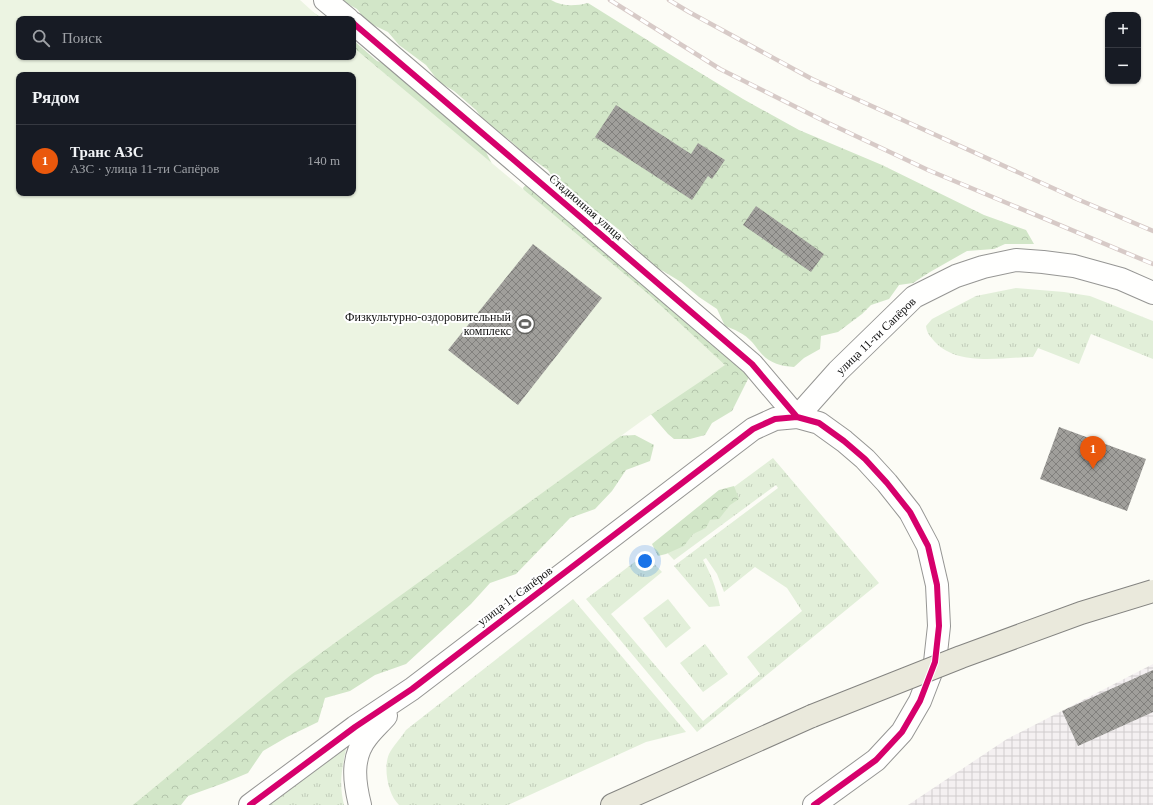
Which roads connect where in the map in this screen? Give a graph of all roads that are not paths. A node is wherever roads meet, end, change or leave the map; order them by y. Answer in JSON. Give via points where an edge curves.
{"nodes":[{"id":1,"x":325,"y":0,"type":"edge"},
{"id":2,"x":344,"y":16,"type":"edge"},
{"id":3,"x":356,"y":26,"type":"edge"},
{"id":4,"x":1153,"y":293,"type":"edge"},
{"id":5,"x":797,"y":417,"type":"junction"},
{"id":6,"x":1153,"y":591,"type":"edge"},
{"id":7,"x":412,"y":689,"type":"junction"},
{"id":8,"x":250,"y":805,"type":"edge"},
{"id":9,"x":360,"y":805,"type":"edge"},
{"id":10,"x":612,"y":805,"type":"edge"},
{"id":11,"x":814,"y":805,"type":"edge"}],
"edges":[{"from":1,"to":2,"type":"street"},
{"from":3,"to":5,"type":"street","name":"Стадионная улица","via":[[752,364]]},
{"from":4,"to":5,"type":"street","name":"улица 11-ти Сапёров","via":[[1121,279],[1074,266],[1043,262],[1016,260],[956,276],[914,297],[838,372]]},
{"from":5,"to":7,"type":"street","name":"улица 11 Сапёров","via":[[775,419],[753,429]]},
{"from":5,"to":11,"type":"street","via":[[819,423],[844,441],[883,478],[910,512],[928,546],[938,599],[939,626],[935,662],[920,701],[902,732],[876,760]]},
{"from":6,"to":10,"type":"main road","bridge":true,"via":[[1081,613],[961,657],[812,716]]},
{"from":7,"to":8,"type":"street","name":"улица 11 Сапёров","via":[[355,727]]},
{"from":7,"to":9,"type":"street","via":[[367,736],[359,750],[355,764],[355,779]]}]}
